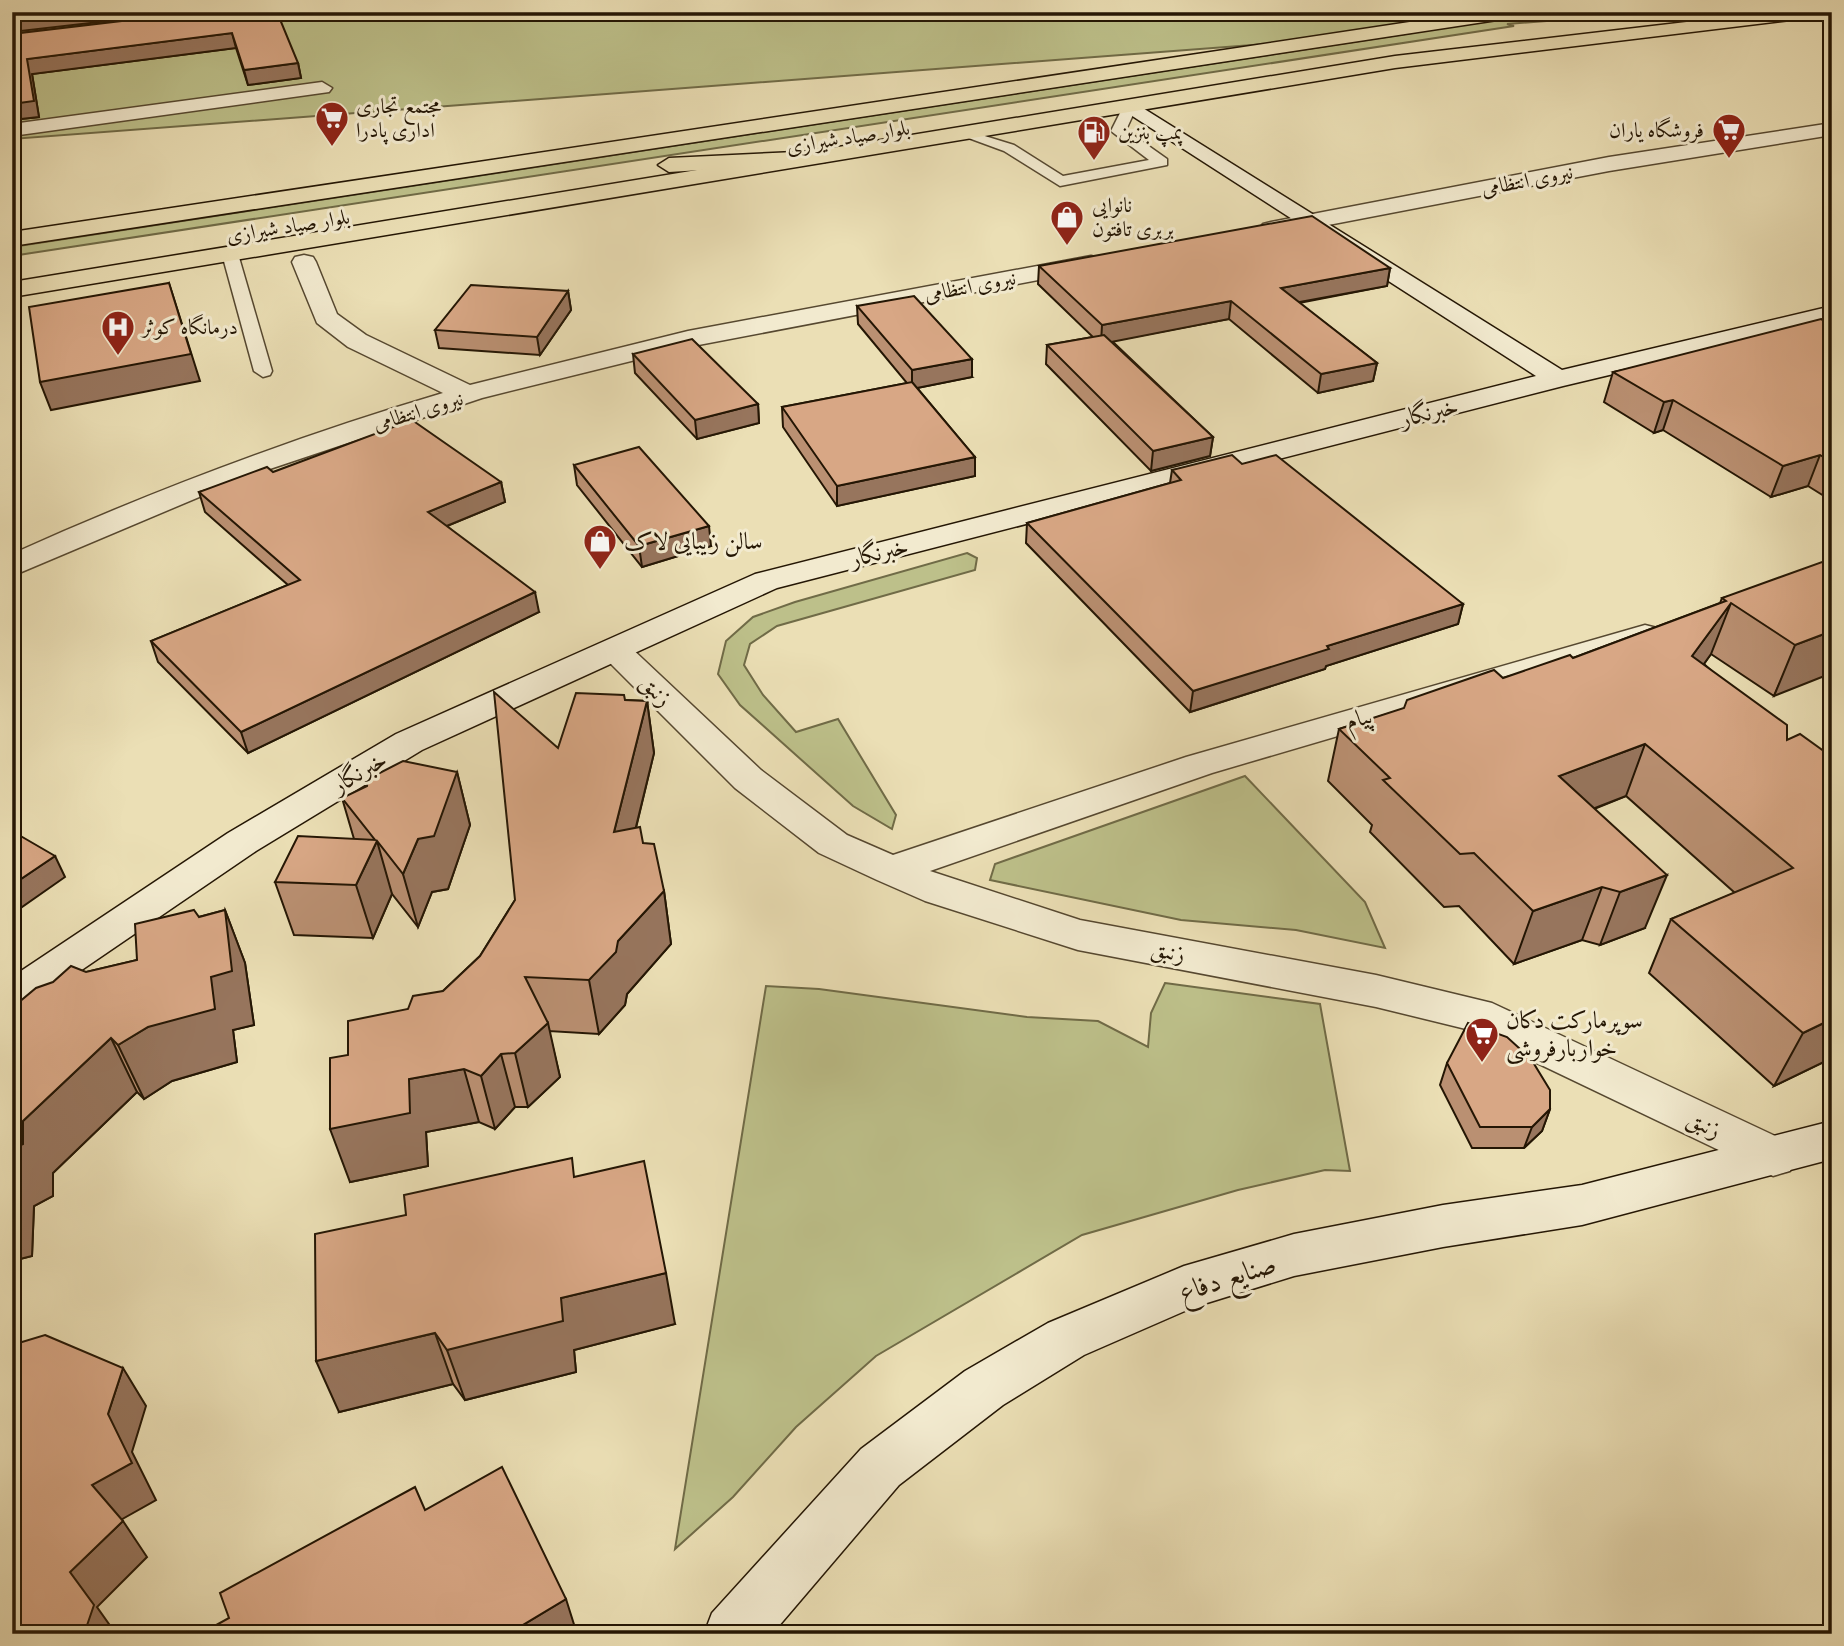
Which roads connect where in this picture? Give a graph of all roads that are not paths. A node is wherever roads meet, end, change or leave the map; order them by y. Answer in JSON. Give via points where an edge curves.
{"nodes":[{"id":1,"x":82,"y":12,"type":"edge"},
{"id":2,"x":1517,"y":12,"type":"edge"},
{"id":3,"x":1686,"y":12,"type":"edge"},
{"id":4,"x":1825,"y":12,"type":"edge"},
{"id":5,"x":87,"y":32,"type":"edge"},
{"id":6,"x":47,"y":36,"type":"junction"},
{"id":7,"x":12,"y":41,"type":"edge"},
{"id":8,"x":12,"y":58,"type":"edge"},
{"id":9,"x":322,"y":88,"type":"dead end"},
{"id":10,"x":1130,"y":106,"type":"junction"},
{"id":11,"x":1832,"y":129,"type":"edge"},
{"id":12,"x":12,"y":130,"type":"edge"},
{"id":13,"x":962,"y":134,"type":"junction"},
{"id":14,"x":817,"y":157,"type":"junction"},
{"id":15,"x":669,"y":165,"type":"junction"},
{"id":16,"x":1310,"y":221,"type":"junction"},
{"id":17,"x":1242,"y":234,"type":"edge"},
{"id":18,"x":12,"y":239,"type":"edge"},
{"id":19,"x":230,"y":254,"type":"junction"},
{"id":20,"x":1120,"y":258,"type":"edge"},
{"id":21,"x":304,"y":262,"type":"dead end"},
{"id":22,"x":12,"y":270,"type":"edge"},
{"id":23,"x":12,"y":290,"type":"edge"},
{"id":24,"x":1832,"y":314,"type":"edge"},
{"id":25,"x":262,"y":371,"type":"dead end"},
{"id":26,"x":1558,"y":380,"type":"junction"},
{"id":27,"x":469,"y":395,"type":"junction"},
{"id":28,"x":12,"y":566,"type":"edge"},
{"id":29,"x":1674,"y":627,"type":"edge"},
{"id":30,"x":615,"y":651,"type":"junction"},
{"id":31,"x":891,"y":870,"type":"junction"},
{"id":32,"x":12,"y":1000,"type":"edge"},
{"id":33,"x":1832,"y":1140,"type":"edge"},
{"id":34,"x":1773,"y":1157,"type":"junction"},
{"id":35,"x":733,"y":1634,"type":"edge"}],
"edges":[{"from":1,"to":6,"type":"street"},
{"from":2,"to":18,"type":"main road","name":"بلوار صیاد شیرازی"},
{"from":3,"to":15,"type":"main road","name":"بلوار صیاد شیرازی","via":[[1375,52]]},
{"from":4,"to":10,"type":"main road","via":[[1530,44]]},
{"from":5,"to":6,"type":"street"},
{"from":6,"to":7,"type":"street"},
{"from":6,"to":8,"type":"street"},
{"from":9,"to":12,"type":"street"},
{"from":10,"to":13,"type":"main road"},
{"from":10,"to":13,"type":"lane","via":[[1118,131],[1162,162],[1060,181],[1009,148]]},
{"from":10,"to":16,"type":"street"},
{"from":11,"to":16,"type":"street","name":"نیروی انتظامی","via":[[1609,164]]},
{"from":13,"to":14,"type":"main road"},
{"from":14,"to":15,"type":"main road"},
{"from":14,"to":19,"type":"main road"},
{"from":15,"to":22,"type":"main road","name":"بلوار صیاد شیرازی"},
{"from":16,"to":17,"type":"street","name":"نیروی انتظامی"},
{"from":16,"to":26,"type":"street"},
{"from":19,"to":23,"type":"main road"},
{"from":19,"to":25,"type":"lane"},
{"from":20,"to":27,"type":"street","name":"نیروی انتظامی","via":[[631,352]]},
{"from":21,"to":27,"type":"street","via":[[326,318],[357,341]]},
{"from":24,"to":26,"type":"street","name":"خبرنگار"},
{"from":26,"to":30,"type":"street","name":"خبرنگار","via":[[766,581]]},
{"from":27,"to":28,"type":"street","name":"نیروی انتظامی","via":[[257,463]]},
{"from":29,"to":31,"type":"street","name":"پیام","via":[[1199,765]]},
{"from":30,"to":31,"type":"street","name":"زنبق","via":[[748,779],[833,844]]},
{"from":30,"to":32,"type":"street","name":"خبرنگار","via":[[409,743],[242,842]]},
{"from":31,"to":34,"type":"street","name":"زنبق","via":[[939,891],[1078,935],[1376,991],[1477,1015]]},
{"from":33,"to":34,"type":"street","name":"صنایع دفاع"},
{"from":34,"to":35,"type":"street","name":"صنایع دفاع","via":[[1582,1205],[1294,1255],[1184,1289],[1066,1339],[984,1388],[880,1467]]}]}
